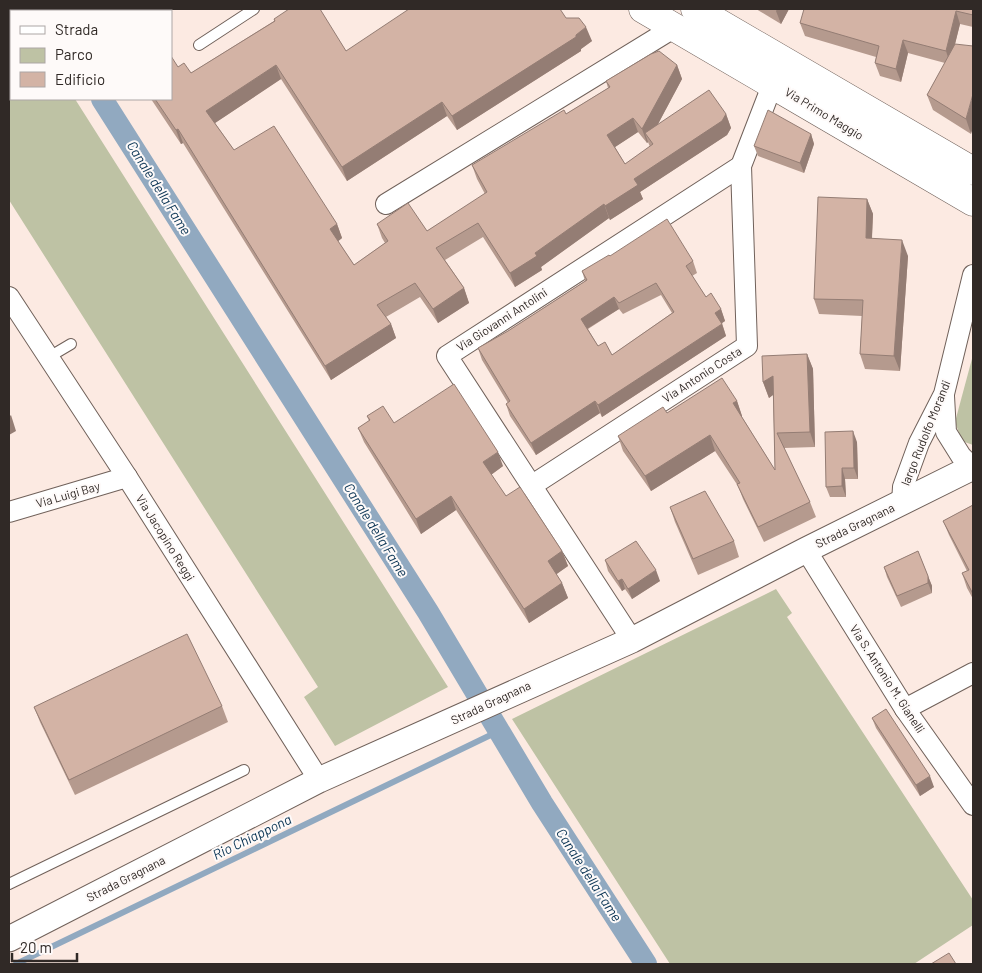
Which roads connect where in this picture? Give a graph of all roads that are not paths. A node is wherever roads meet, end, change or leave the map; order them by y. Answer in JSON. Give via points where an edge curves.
{"nodes":[{"id":1,"x":254,"y":9,"type":"edge"},
{"id":2,"x":643,"y":9,"type":"edge"},
{"id":3,"x":696,"y":9,"type":"edge"},
{"id":4,"x":674,"y":27,"type":"junction"},
{"id":5,"x":199,"y":45,"type":"dead end"},
{"id":6,"x":773,"y":83,"type":"junction"},
{"id":7,"x":741,"y":166,"type":"junction"},
{"id":8,"x":973,"y":171,"type":"edge"},
{"id":9,"x":973,"y":202,"type":"edge"},
{"id":10,"x":386,"y":204,"type":"dead end"},
{"id":11,"x":973,"y":275,"type":"edge"},
{"id":12,"x":9,"y":297,"type":"edge"},
{"id":13,"x":70,"y":344,"type":"dead end"},
{"id":14,"x":49,"y":357,"type":"junction"},
{"id":15,"x":944,"y":394,"type":"junction"},
{"id":16,"x":973,"y":467,"type":"edge"},
{"id":17,"x":127,"y":478,"type":"junction"},
{"id":18,"x":531,"y":486,"type":"junction"},
{"id":19,"x":902,"y":503,"type":"junction"},
{"id":20,"x":9,"y":512,"type":"edge"},
{"id":21,"x":806,"y":550,"type":"junction"},
{"id":22,"x":632,"y":640,"type":"junction"},
{"id":23,"x":973,"y":673,"type":"edge"},
{"id":24,"x":905,"y":709,"type":"junction"},
{"id":25,"x":244,"y":770,"type":"dead end"},
{"id":26,"x":319,"y":780,"type":"junction"},
{"id":27,"x":973,"y":805,"type":"edge"},
{"id":28,"x":9,"y":884,"type":"edge"},
{"id":29,"x":9,"y":939,"type":"edge"}],
"edges":[{"from":1,"to":5,"type":"lane"},
{"from":2,"to":4,"type":"main road","name":"Via Primo Maggio"},
{"from":3,"to":8,"type":"main road"},
{"from":4,"to":6,"type":"main road","name":"Via Primo Maggio"},
{"from":4,"to":10,"type":"street"},
{"from":6,"to":7,"type":"street"},
{"from":6,"to":9,"type":"main road","name":"Via Primo Maggio"},
{"from":7,"to":18,"type":"street","name":"Via Antonio Costa","via":[[747,346]]},
{"from":7,"to":18,"type":"street","name":"Via Giovanni Antolini","via":[[447,356]]},
{"from":11,"to":15,"type":"street","name":"largo Rudolfo Morandi"},
{"from":12,"to":14,"type":"street","name":"Via Jacopino Reggi"},
{"from":13,"to":14,"type":"lane"},
{"from":14,"to":17,"type":"street","name":"Via Jacopino Reggi"},
{"from":15,"to":16,"type":"street","via":[[946,432],[961,456]]},
{"from":15,"to":19,"type":"street","name":"largo Rudolfo Morandi","via":[[919,443],[903,487]]},
{"from":16,"to":19,"type":"street","name":"Strada Gragnana"},
{"from":17,"to":20,"type":"street","name":"Via Luigi Bay"},
{"from":17,"to":26,"type":"street","name":"Via Jacopino Reggi"},
{"from":18,"to":22,"type":"street","name":"Via Giovanni Antolini"},
{"from":19,"to":21,"type":"street","name":"Strada Gragnana"},
{"from":21,"to":22,"type":"street","name":"Strada Gragnana"},
{"from":21,"to":24,"type":"street","name":"Via S. Antonio M. Gianelli"},
{"from":22,"to":26,"type":"street","name":"Strada Gragnana"},
{"from":23,"to":24,"type":"street"},
{"from":24,"to":27,"type":"street","name":"Via S. Antonio M. Gianelli"},
{"from":25,"to":28,"type":"lane"},
{"from":26,"to":29,"type":"street","name":"Strada Gragnana"}]}
